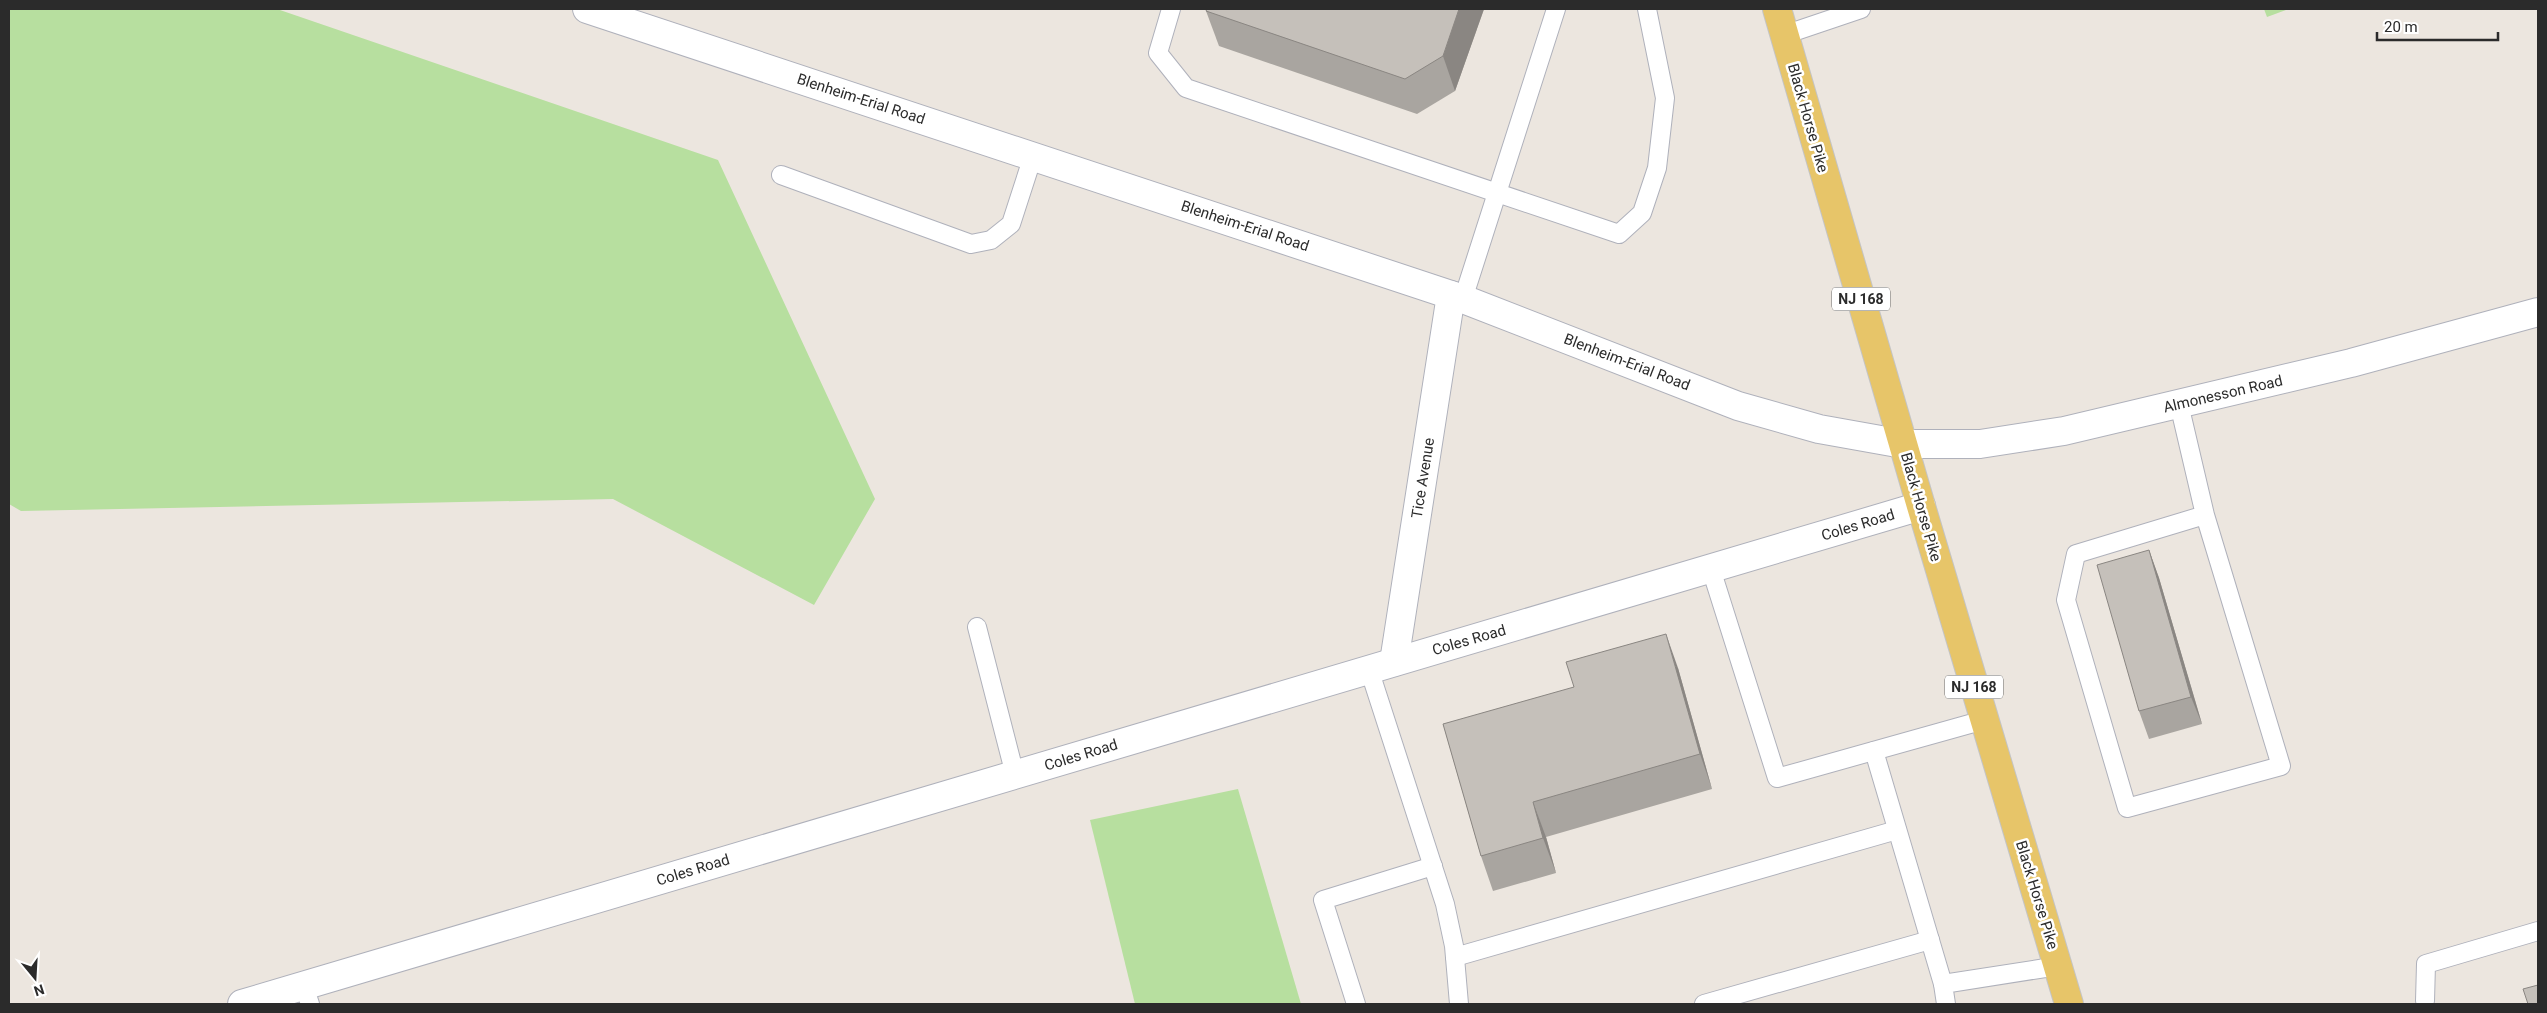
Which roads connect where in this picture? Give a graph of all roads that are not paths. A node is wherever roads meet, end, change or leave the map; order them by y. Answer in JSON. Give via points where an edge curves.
{"nodes":[{"id":1,"x":587,"y":9,"type":"edge"},
{"id":2,"x":1171,"y":9,"type":"edge"},
{"id":3,"x":1556,"y":9,"type":"edge"},
{"id":4,"x":1647,"y":9,"type":"edge"},
{"id":5,"x":1777,"y":9,"type":"edge"},
{"id":6,"x":1862,"y":9,"type":"edge"},
{"id":7,"x":1784,"y":35,"type":"junction"},
{"id":8,"x":1033,"y":156,"type":"junction"},
{"id":9,"x":781,"y":175,"type":"dead end"},
{"id":10,"x":1498,"y":194,"type":"junction"},
{"id":11,"x":1457,"y":297,"type":"junction"},
{"id":12,"x":2538,"y":312,"type":"edge"},
{"id":13,"x":2180,"y":404,"type":"junction"},
{"id":14,"x":1903,"y":444,"type":"junction"},
{"id":15,"x":1921,"y":506,"type":"junction"},
{"id":16,"x":2205,"y":515,"type":"junction"},
{"id":17,"x":1711,"y":570,"type":"junction"},
{"id":18,"x":977,"y":627,"type":"dead end"},
{"id":19,"x":1382,"y":666,"type":"junction"},
{"id":20,"x":1984,"y":720,"type":"junction"},
{"id":21,"x":1874,"y":751,"type":"junction"},
{"id":22,"x":1015,"y":775,"type":"junction"},
{"id":23,"x":1897,"y":830,"type":"junction"},
{"id":24,"x":1433,"y":866,"type":"junction"},
{"id":25,"x":2538,"y":931,"type":"edge"},
{"id":26,"x":1930,"y":940,"type":"junction"},
{"id":27,"x":1455,"y":957,"type":"junction"},
{"id":28,"x":2058,"y":966,"type":"junction"},
{"id":29,"x":1943,"y":984,"type":"junction"},
{"id":30,"x":307,"y":995,"type":"edge"},
{"id":31,"x":2422,"y":1003,"type":"edge"},
{"id":32,"x":242,"y":1004,"type":"edge"},
{"id":33,"x":1356,"y":1004,"type":"edge"},
{"id":34,"x":1459,"y":1004,"type":"edge"},
{"id":35,"x":1704,"y":1004,"type":"edge"},
{"id":36,"x":1946,"y":1004,"type":"edge"},
{"id":37,"x":2069,"y":1004,"type":"edge"}],
"edges":[{"from":1,"to":8,"type":"street","name":"Blenheim-Erial Road"},
{"from":2,"to":10,"type":"lane","via":[[1158,53],[1186,88]]},
{"from":3,"to":10,"type":"lane"},
{"from":4,"to":10,"type":"lane","via":[[1665,98],[1657,168],[1642,213],[1619,234]]},
{"from":5,"to":7,"type":"main road","name":"Black Horse Pike","number":"NJ 168"},
{"from":6,"to":7,"type":"lane"},
{"from":7,"to":14,"type":"main road","name":"Black Horse Pike","number":"NJ 168"},
{"from":8,"to":9,"type":"lane","via":[[1011,224],[991,240],[971,244]]},
{"from":8,"to":11,"type":"street","name":"Blenheim-Erial Road"},
{"from":10,"to":11,"type":"lane"},
{"from":11,"to":14,"type":"street","name":"Blenheim-Erial Road","via":[[1738,406],[1818,429]]},
{"from":11,"to":19,"type":"street","name":"Tice Avenue"},
{"from":12,"to":13,"type":"street","name":"Almonesson Road","via":[[2351,363]]},
{"from":13,"to":14,"type":"street","name":"Almonesson Road","via":[[2064,431],[1980,444]]},
{"from":13,"to":16,"type":"lane"},
{"from":14,"to":15,"type":"main road","name":"Black Horse Pike","number":"NJ 168"},
{"from":15,"to":17,"type":"street","name":"Coles Road"},
{"from":15,"to":20,"type":"main road","name":"Black Horse Pike","number":"NJ 168"},
{"from":16,"to":16,"type":"lane","via":[[2076,554],[2066,600],[2127,808],[2281,766]]},
{"from":17,"to":19,"type":"street","name":"Coles Road"},
{"from":17,"to":21,"type":"lane","via":[[1777,778]]},
{"from":18,"to":22,"type":"lane"},
{"from":19,"to":22,"type":"street","name":"Coles Road"},
{"from":19,"to":24,"type":"lane"},
{"from":20,"to":21,"type":"lane"},
{"from":20,"to":28,"type":"main road","name":"Black Horse Pike","number":"NJ 168"},
{"from":21,"to":23,"type":"lane"},
{"from":22,"to":30,"type":"street","name":"Coles Road"},
{"from":23,"to":26,"type":"lane"},
{"from":23,"to":27,"type":"lane"},
{"from":24,"to":27,"type":"lane","via":[[1445,904]]},
{"from":24,"to":33,"type":"lane","via":[[1323,900]]},
{"from":25,"to":31,"type":"lane","via":[[2426,964]]},
{"from":26,"to":29,"type":"lane"},
{"from":26,"to":35,"type":"lane"},
{"from":27,"to":34,"type":"lane"},
{"from":28,"to":29,"type":"lane"},
{"from":28,"to":37,"type":"main road","name":"Black Horse Pike","number":"NJ 168"},
{"from":29,"to":36,"type":"lane"},
{"from":30,"to":32,"type":"street","name":"Coles Road"}]}
